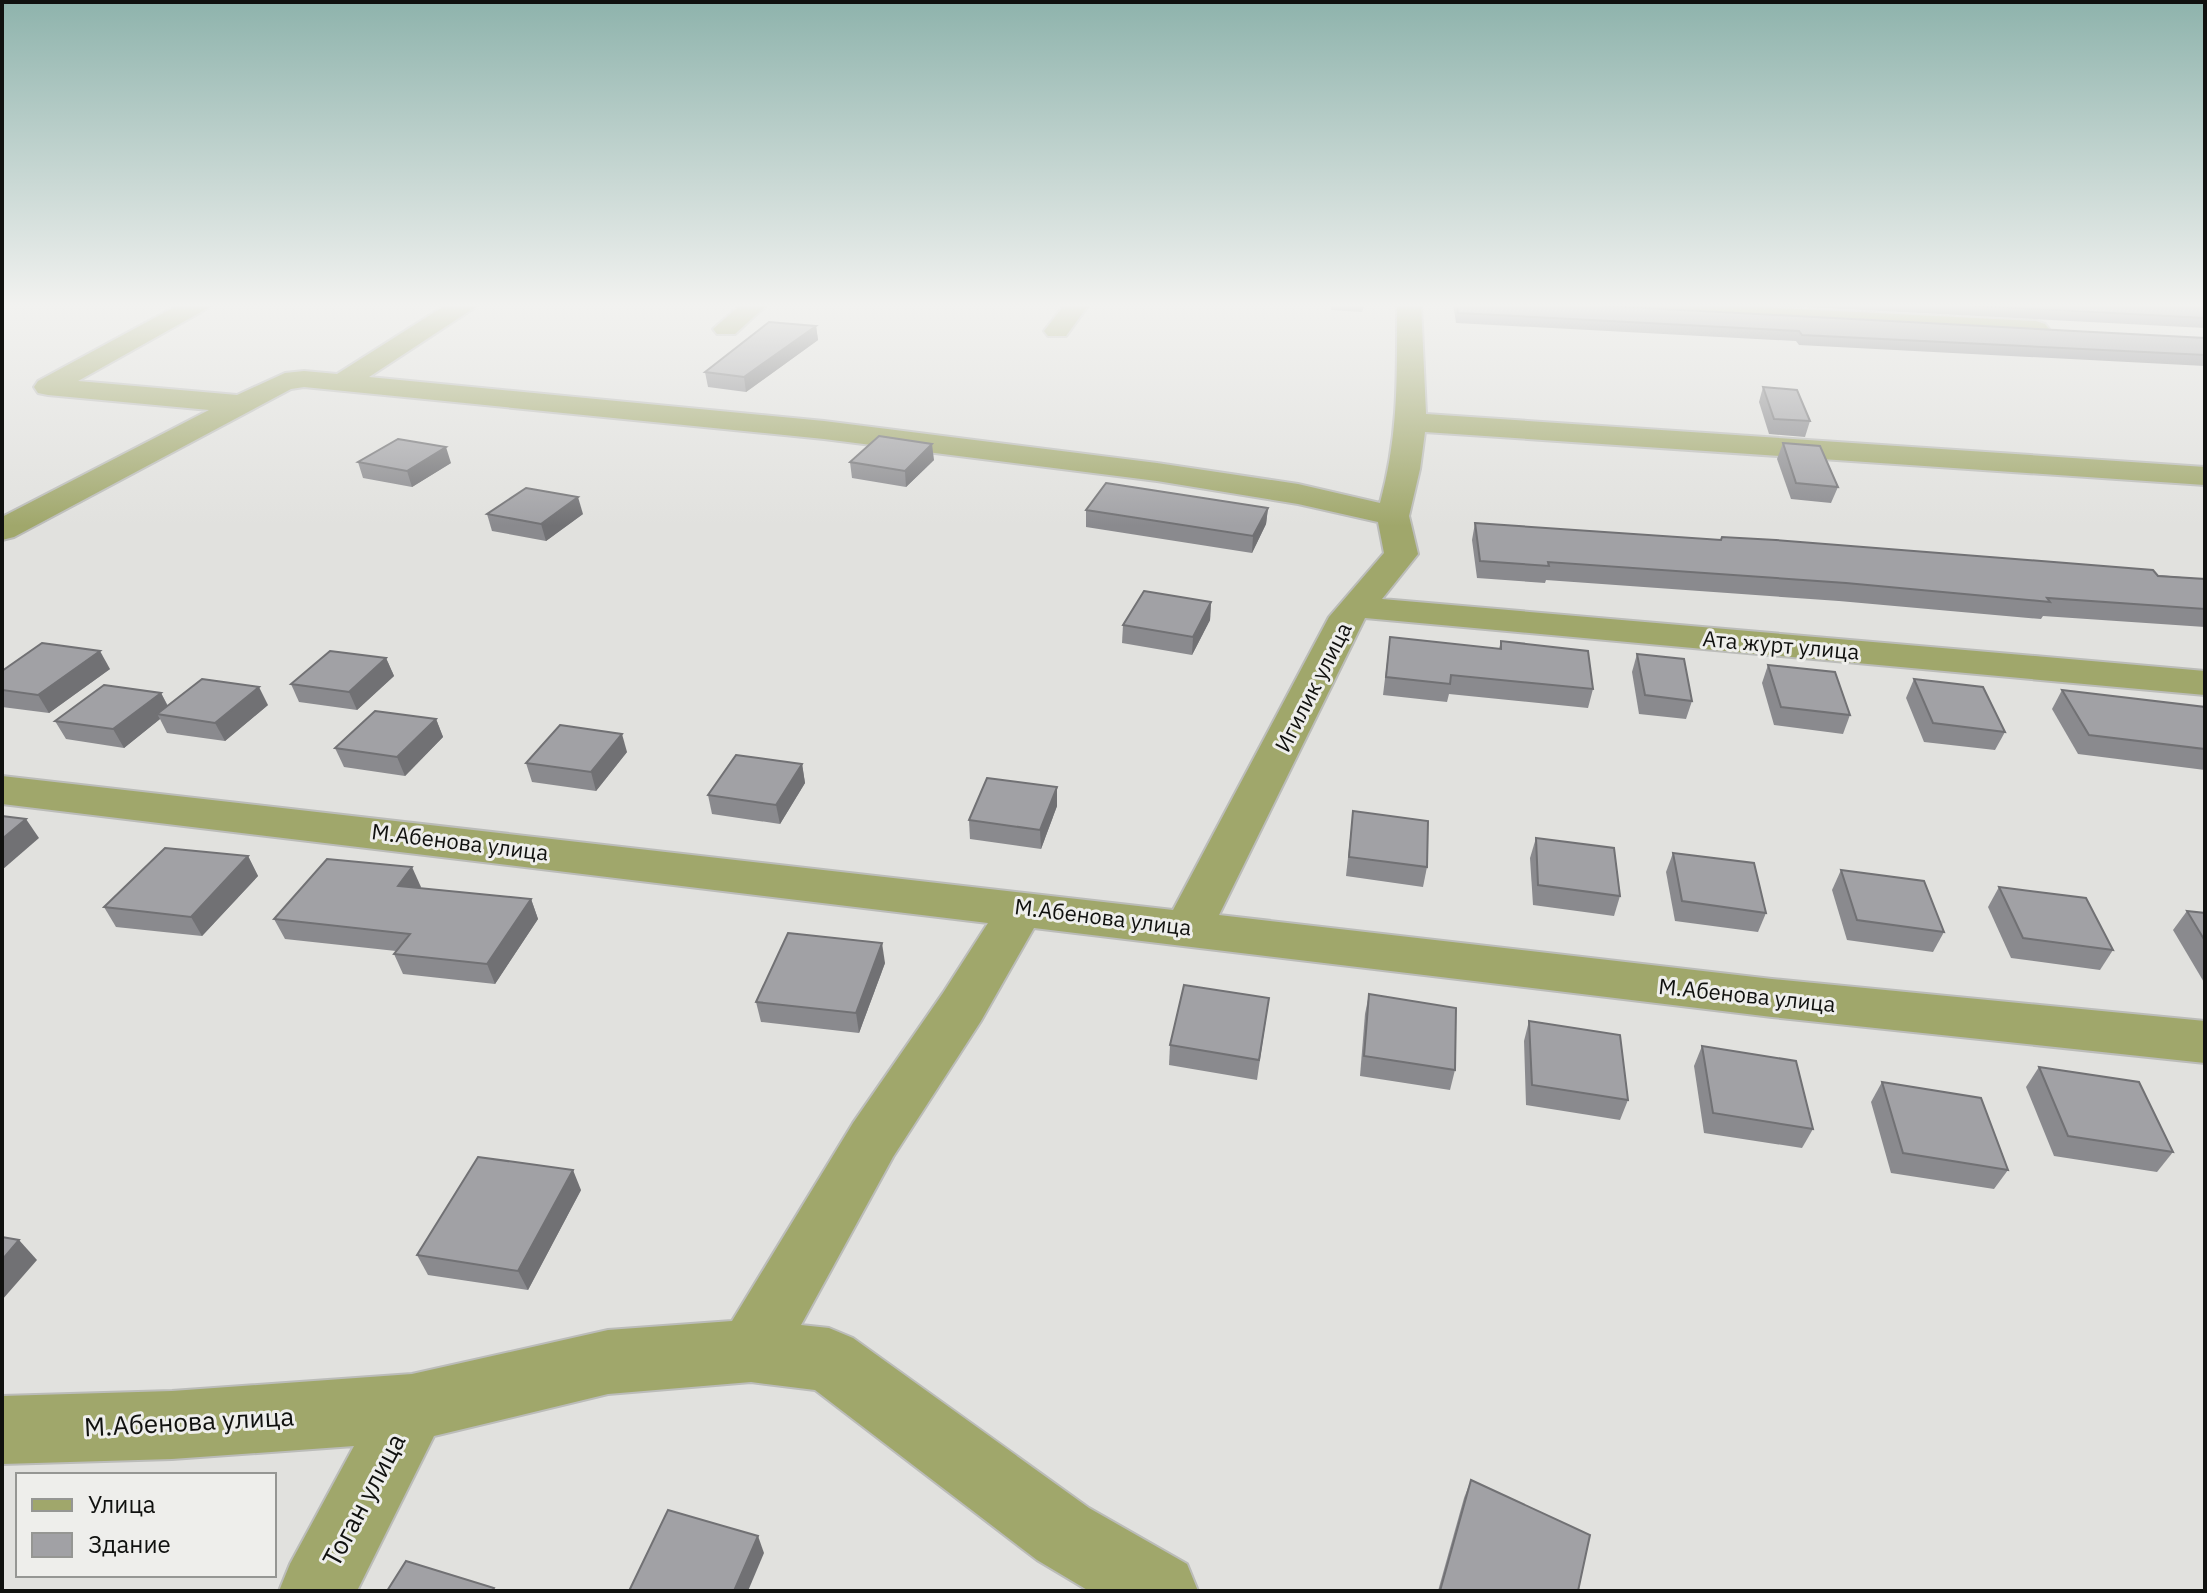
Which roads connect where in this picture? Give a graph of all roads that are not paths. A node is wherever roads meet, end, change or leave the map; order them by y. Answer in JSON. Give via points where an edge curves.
{"nodes":[{"id":1,"x":65,"y":377,"type":"edge"},
{"id":2,"x":351,"y":377,"type":"edge"},
{"id":3,"x":1410,"y":377,"type":"edge"},
{"id":4,"x":345,"y":381,"type":"junction"},
{"id":5,"x":242,"y":404,"type":"junction"},
{"id":6,"x":1411,"y":422,"type":"junction"},
{"id":7,"x":2205,"y":476,"type":"edge"},
{"id":8,"x":1393,"y":516,"type":"junction"},
{"id":9,"x":2,"y":530,"type":"edge"},
{"id":10,"x":1356,"y":606,"type":"junction"},
{"id":11,"x":2205,"y":683,"type":"edge"},
{"id":12,"x":2,"y":790,"type":"edge"},
{"id":13,"x":1022,"y":908,"type":"junction"},
{"id":14,"x":1189,"y":927,"type":"junction"},
{"id":15,"x":2205,"y":1042,"type":"edge"},
{"id":16,"x":751,"y":1351,"type":"junction"},
{"id":17,"x":412,"y":1408,"type":"junction"},
{"id":18,"x":2,"y":1430,"type":"edge"},
{"id":19,"x":317,"y":1591,"type":"edge"},
{"id":20,"x":1160,"y":1591,"type":"edge"}],
"edges":[{"from":1,"to":5,"type":"street","via":[[48,387]]},
{"from":2,"to":4,"type":"street"},
{"from":3,"to":6,"type":"street","name":"Игилик улица"},
{"from":4,"to":5,"type":"street","via":[[285,381]]},
{"from":4,"to":8,"type":"street","via":[[808,428],[1157,472],[1298,494]]},
{"from":5,"to":9,"type":"street"},
{"from":6,"to":7,"type":"street"},
{"from":6,"to":8,"type":"street","name":"Игилик улица"},
{"from":8,"to":10,"type":"street","name":"Игилик улица","via":[[1401,554]]},
{"from":10,"to":11,"type":"street","name":"Ата журт улица"},
{"from":10,"to":14,"type":"street","name":"Игилик улица","via":[[1327,653]]},
{"from":12,"to":13,"type":"street","name":"М.Абенова улица"},
{"from":13,"to":14,"type":"street","name":"М.Абенова улица"},
{"from":13,"to":16,"type":"street","via":[[873,1140]]},
{"from":14,"to":15,"type":"street","name":"М.Абенова улица","via":[[1772,998]]},
{"from":16,"to":17,"type":"street","name":"М.Абенова улица","via":[[608,1362]]},
{"from":16,"to":20,"type":"street","name":"М.Абенова улица","via":[[829,1360],[1063,1534]]},
{"from":17,"to":18,"type":"street","name":"М.Абенова улица","via":[[172,1425]]},
{"from":17,"to":19,"type":"street","name":"Тоган улица"}]}
